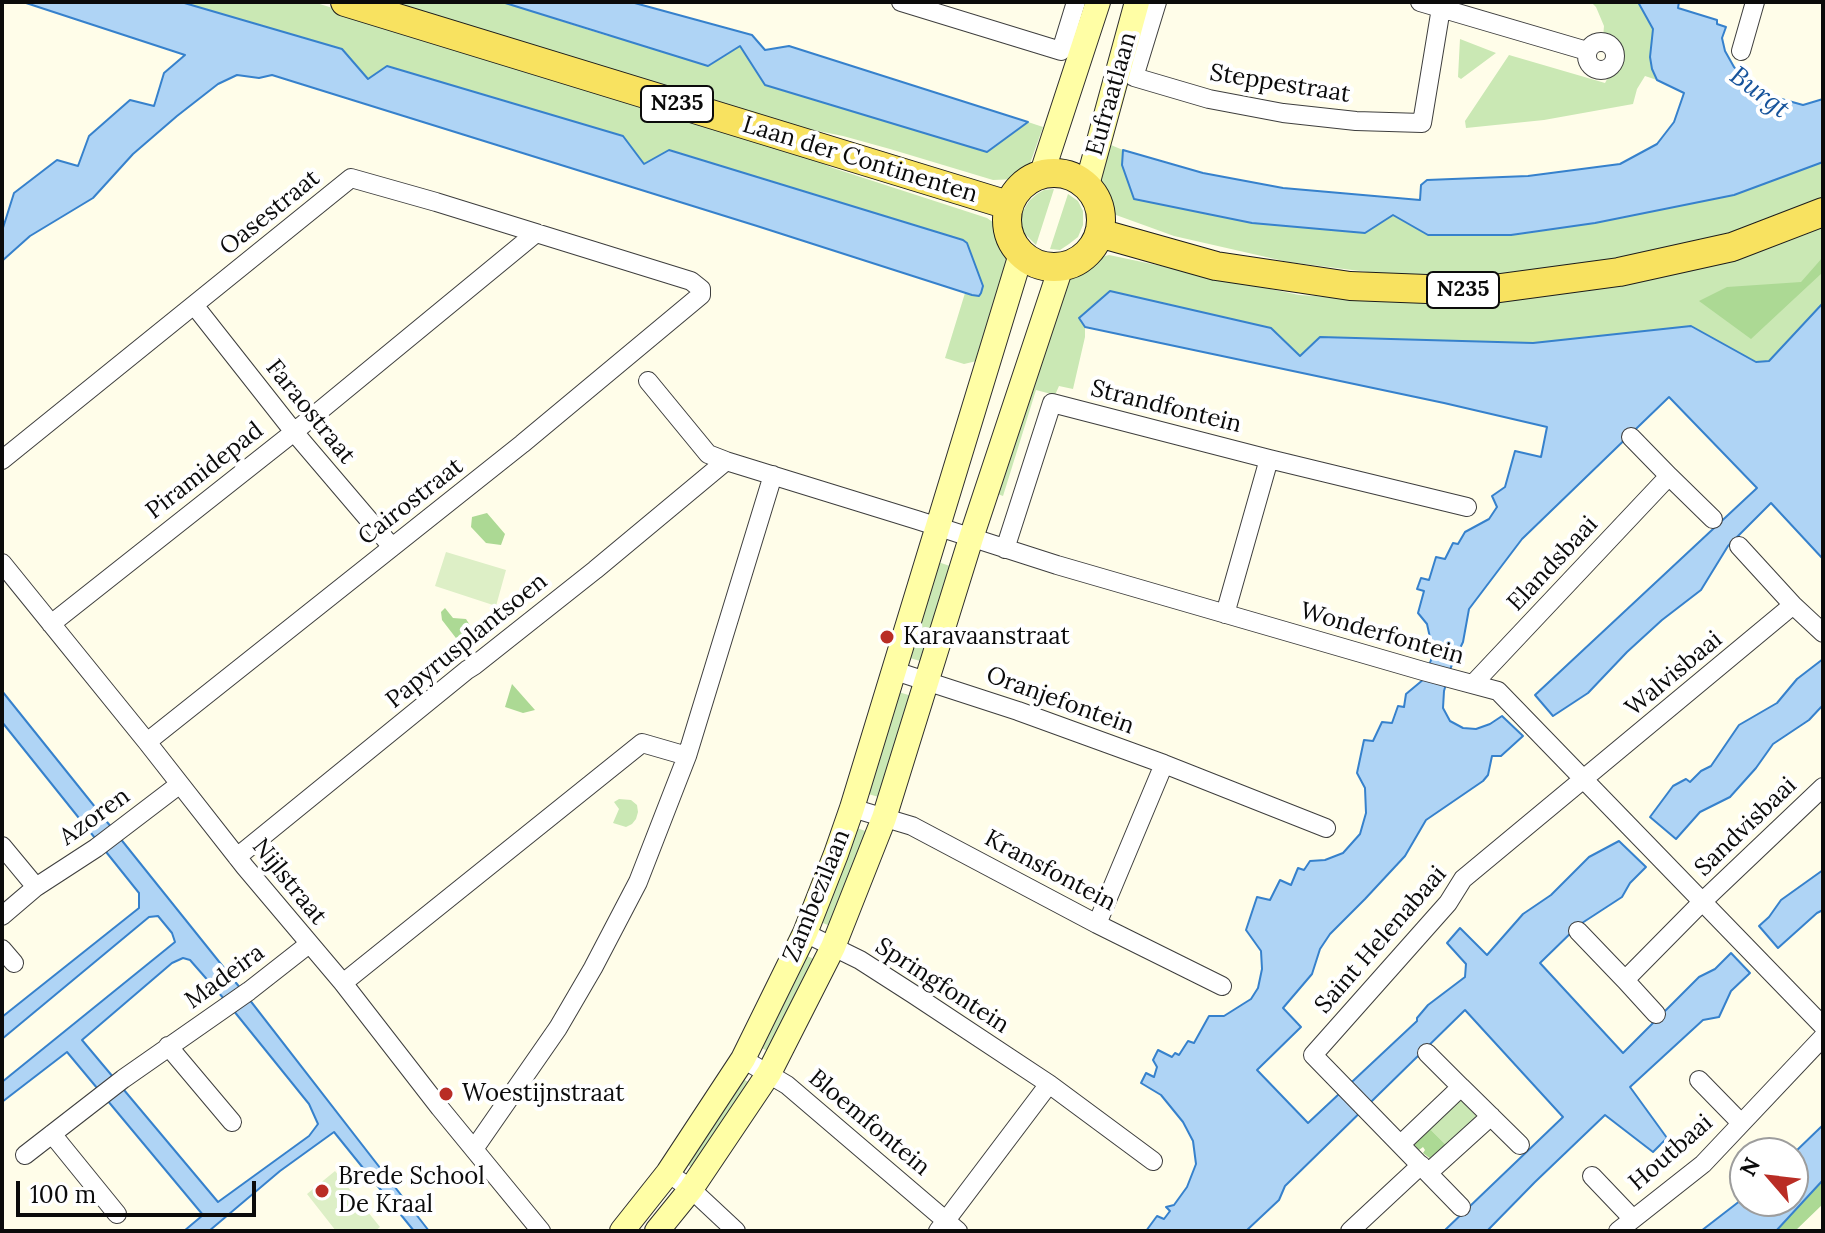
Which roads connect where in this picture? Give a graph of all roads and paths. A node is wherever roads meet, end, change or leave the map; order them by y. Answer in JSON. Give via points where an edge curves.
{"nodes":[{"id":1,"x":345,"y":2,"type":"edge"},
{"id":2,"x":901,"y":2,"type":"edge"},
{"id":3,"x":1076,"y":2,"type":"edge"},
{"id":4,"x":1098,"y":2,"type":"edge"},
{"id":5,"x":1137,"y":2,"type":"edge"},
{"id":6,"x":1157,"y":2,"type":"edge"},
{"id":7,"x":1420,"y":2,"type":"edge"},
{"id":8,"x":1755,"y":2,"type":"edge"},
{"id":9,"x":1442,"y":5,"type":"edge"},
{"id":10,"x":1587,"y":51,"type":"dead end"},
{"id":11,"x":1741,"y":51,"type":"dead end"},
{"id":12,"x":1134,"y":77,"type":"joint"},
{"id":13,"x":1042,"y":173,"type":"junction"},
{"id":14,"x":1087,"y":185,"type":"junction"},
{"id":15,"x":1008,"y":205,"type":"junction"},
{"id":16,"x":1823,"y":212,"type":"edge"},
{"id":17,"x":536,"y":233,"type":"junction"},
{"id":18,"x":1099,"y":233,"type":"junction"},
{"id":19,"x":1021,"y":254,"type":"junction"},
{"id":20,"x":1061,"y":267,"type":"junction"},
{"id":21,"x":701,"y":295,"type":"joint"},
{"id":22,"x":194,"y":305,"type":"junction"},
{"id":23,"x":648,"y":381,"type":"dead end"},
{"id":24,"x":294,"y":432,"type":"junction"},
{"id":25,"x":1631,"y":437,"type":"dead end"},
{"id":26,"x":1269,"y":459,"type":"junction"},
{"id":27,"x":2,"y":460,"type":"edge"},
{"id":28,"x":726,"y":461,"type":"junction"},
{"id":29,"x":773,"y":475,"type":"junction"},
{"id":30,"x":1669,"y":476,"type":"junction"},
{"id":31,"x":1467,"y":507,"type":"dead end"},
{"id":32,"x":1713,"y":519,"type":"dead end"},
{"id":33,"x":937,"y":527,"type":"junction"},
{"id":34,"x":971,"y":538,"type":"junction"},
{"id":35,"x":1739,"y":546,"type":"dead end"},
{"id":36,"x":392,"y":547,"type":"junction"},
{"id":37,"x":1005,"y":549,"type":"junction"},
{"id":38,"x":2,"y":563,"type":"edge"},
{"id":39,"x":1793,"y":605,"type":"junction"},
{"id":40,"x":1225,"y":614,"type":"junction"},
{"id":41,"x":51,"y":624,"type":"junction"},
{"id":42,"x":1823,"y":633,"type":"edge"},
{"id":43,"x":895,"y":671,"type":"junction"},
{"id":44,"x":926,"y":681,"type":"junction"},
{"id":45,"x":1473,"y":684,"type":"junction"},
{"id":46,"x":147,"y":742,"type":"junction"},
{"id":47,"x":687,"y":756,"type":"junction"},
{"id":48,"x":1164,"y":764,"type":"junction"},
{"id":49,"x":1585,"y":779,"type":"junction"},
{"id":50,"x":180,"y":784,"type":"junction"},
{"id":51,"x":1823,"y":787,"type":"edge"},
{"id":52,"x":852,"y":808,"type":"junction"},
{"id":53,"x":884,"y":818,"type":"junction"},
{"id":54,"x":1326,"y":828,"type":"dead end"},
{"id":55,"x":2,"y":846,"type":"edge"},
{"id":56,"x":237,"y":857,"type":"junction"},
{"id":57,"x":36,"y":887,"type":"junction"},
{"id":58,"x":1703,"y":901,"type":"junction"},
{"id":59,"x":2,"y":916,"type":"edge"},
{"id":60,"x":1097,"y":924,"type":"junction"},
{"id":61,"x":1578,"y":931,"type":"dead end"},
{"id":62,"x":805,"y":933,"type":"junction"},
{"id":63,"x":309,"y":944,"type":"junction"},
{"id":64,"x":833,"y":947,"type":"junction"},
{"id":65,"x":1625,"y":980,"type":"junction"},
{"id":66,"x":343,"y":983,"type":"junction"},
{"id":67,"x":1222,"y":986,"type":"dead end"},
{"id":68,"x":1656,"y":1014,"type":"dead end"},
{"id":69,"x":1823,"y":1026,"type":"edge"},
{"id":70,"x":1823,"y":1037,"type":"edge"},
{"id":71,"x":168,"y":1046,"type":"junction"},
{"id":72,"x":1427,"y":1053,"type":"dead end"},
{"id":73,"x":743,"y":1059,"type":"junction"},
{"id":74,"x":769,"y":1073,"type":"junction"},
{"id":75,"x":1699,"y":1080,"type":"dead end"},
{"id":76,"x":1049,"y":1084,"type":"junction"},
{"id":77,"x":1461,"y":1087,"type":"junction"},
{"id":78,"x":1491,"y":1116,"type":"junction"},
{"id":79,"x":232,"y":1122,"type":"dead end"},
{"id":80,"x":1741,"y":1123,"type":"junction"},
{"id":81,"x":52,"y":1134,"type":"junction"},
{"id":82,"x":1401,"y":1144,"type":"junction"},
{"id":83,"x":1520,"y":1145,"type":"dead end"},
{"id":84,"x":474,"y":1149,"type":"junction"},
{"id":85,"x":25,"y":1155,"type":"dead end"},
{"id":86,"x":1153,"y":1161,"type":"dead end"},
{"id":87,"x":1424,"y":1169,"type":"junction"},
{"id":88,"x":668,"y":1173,"type":"junction"},
{"id":89,"x":1592,"y":1176,"type":"dead end"},
{"id":90,"x":691,"y":1189,"type":"junction"},
{"id":91,"x":1461,"y":1207,"type":"dead end"},
{"id":92,"x":117,"y":1214,"type":"dead end"},
{"id":93,"x":1633,"y":1219,"type":"junction"},
{"id":94,"x":947,"y":1228,"type":"edge"},
{"id":95,"x":541,"y":1231,"type":"edge"},
{"id":96,"x":622,"y":1231,"type":"edge"},
{"id":97,"x":657,"y":1231,"type":"edge"},
{"id":98,"x":736,"y":1231,"type":"edge"},
{"id":99,"x":1350,"y":1231,"type":"edge"},
{"id":100,"x":1618,"y":1231,"type":"edge"}],
"edges":[{"from":1,"to":15,"type":"main road","name":"Laan der Continenten","number":"N235"},
{"from":2,"to":3,"type":"street","via":[[1061,51]]},
{"from":4,"to":13,"type":"street","name":"Eufraatlaan"},
{"from":5,"to":14,"type":"street","name":"Eufraatlaan"},
{"from":6,"to":12,"type":"street","name":"Eufraatlaan"},
{"from":7,"to":9,"type":"street"},
{"from":8,"to":11,"type":"street"},
{"from":9,"to":10,"type":"street"},
{"from":9,"to":12,"type":"street","name":"Steppestraat","via":[[1422,123],[1283,113]]},
{"from":13,"to":14,"type":"main road","via":[[1071,175]]},
{"from":13,"to":15,"type":"main road","via":[[1021,185]]},
{"from":14,"to":18,"type":"main road","via":[[1100,207]]},
{"from":15,"to":19,"type":"main road","via":[[1008,232]]},
{"from":16,"to":18,"type":"main road","number":"N235","via":[[1732,247],[1619,272],[1478,291],[1350,286],[1216,266]]},
{"from":17,"to":21,"type":"street","name":"Oasestraat","via":[[691,281]]},
{"from":17,"to":22,"type":"street","name":"Oasestraat","via":[[351,178]]},
{"from":17,"to":24,"type":"street","name":"Piramidepad"},
{"from":18,"to":20,"type":"main road","via":[[1085,255]]},
{"from":19,"to":20,"type":"main road","via":[[1033,263]]},
{"from":19,"to":33,"type":"street","name":"Zambezilaan"},
{"from":20,"to":34,"type":"street","name":"Zambezilaan"},
{"from":21,"to":36,"type":"street","name":"Cairostraat"},
{"from":22,"to":24,"type":"street","name":"Faraostraat"},
{"from":22,"to":27,"type":"street","name":"Oasestraat"},
{"from":23,"to":28,"type":"street","via":[[708,454]]},
{"from":24,"to":36,"type":"street","name":"Faraostraat"},
{"from":24,"to":41,"type":"street","name":"Piramidepad"},
{"from":25,"to":30,"type":"street"},
{"from":26,"to":31,"type":"street","name":"Strandfontein"},
{"from":26,"to":37,"type":"street","name":"Strandfontein","via":[[1052,403]]},
{"from":26,"to":40,"type":"street"},
{"from":28,"to":29,"type":"street"},
{"from":28,"to":56,"type":"street","name":"Papyrusplantsoen"},
{"from":29,"to":33,"type":"street"},
{"from":29,"to":47,"type":"street"},
{"from":30,"to":32,"type":"street"},
{"from":30,"to":45,"type":"street","name":"Elandsbaai"},
{"from":33,"to":34,"type":"street"},
{"from":33,"to":43,"type":"street","name":"Zambezilaan"},
{"from":34,"to":37,"type":"street","name":"Wonderfontein"},
{"from":34,"to":44,"type":"street","name":"Zambezilaan"},
{"from":35,"to":39,"type":"street"},
{"from":36,"to":46,"type":"street","name":"Cairostraat"},
{"from":37,"to":40,"type":"street","name":"Wonderfontein"},
{"from":38,"to":41,"type":"street","name":"Nijlstraat"},
{"from":39,"to":42,"type":"street"},
{"from":39,"to":49,"type":"street","name":"Walvisbaai"},
{"from":40,"to":45,"type":"street","name":"Wonderfontein"},
{"from":41,"to":46,"type":"street","name":"Nijlstraat"},
{"from":43,"to":44,"type":"street","name":"Oranjefontein"},
{"from":43,"to":52,"type":"street","name":"Zambezilaan"},
{"from":44,"to":48,"type":"street","name":"Oranjefontein"},
{"from":44,"to":53,"type":"street","name":"Zambezilaan"},
{"from":45,"to":49,"type":"street","name":"Wonderfontein","via":[[1498,691]]},
{"from":46,"to":50,"type":"street","name":"Nijlstraat"},
{"from":47,"to":66,"type":"street","via":[[642,743]]},
{"from":47,"to":84,"type":"street","via":[[638,882],[593,968]]},
{"from":48,"to":54,"type":"street","name":"Oranjefontein"},
{"from":48,"to":60,"type":"street"},
{"from":49,"to":58,"type":"street","name":"Wonderfontein"},
{"from":49,"to":82,"type":"street","name":"Saint Helenabaai","via":[[1463,879],[1448,903],[1313,1055]]},
{"from":50,"to":56,"type":"street","name":"Nijlstraat"},
{"from":50,"to":57,"type":"street","name":"Azoren"},
{"from":51,"to":58,"type":"street","name":"Sandvisbaai"},
{"from":52,"to":53,"type":"street","name":"Kransfontein"},
{"from":52,"to":62,"type":"street","name":"Zambezilaan"},
{"from":53,"to":60,"type":"street","name":"Kransfontein","via":[[912,826]]},
{"from":53,"to":64,"type":"street","name":"Zambezilaan"},
{"from":55,"to":57,"type":"street"},
{"from":56,"to":63,"type":"street","name":"Nijlstraat"},
{"from":57,"to":59,"type":"street","name":"Azoren"},
{"from":58,"to":65,"type":"street"},
{"from":58,"to":69,"type":"street","name":"Wonderfontein"},
{"from":60,"to":67,"type":"street","name":"Kransfontein"},
{"from":61,"to":65,"type":"street"},
{"from":62,"to":64,"type":"street","name":"Springfontein"},
{"from":62,"to":73,"type":"street","name":"Zambezilaan"},
{"from":63,"to":66,"type":"street","name":"Nijlstraat"},
{"from":63,"to":71,"type":"street","name":"Madeira"},
{"from":64,"to":74,"type":"street","name":"Zambezilaan"},
{"from":64,"to":76,"type":"street","name":"Springfontein"},
{"from":65,"to":68,"type":"street"},
{"from":66,"to":84,"type":"street","name":"Nijlstraat"},
{"from":70,"to":80,"type":"street","name":"Houtbaai"},
{"from":71,"to":79,"type":"street"},
{"from":71,"to":81,"type":"street","name":"Madeira"},
{"from":72,"to":77,"type":"street"},
{"from":73,"to":74,"type":"street","name":"Bloemfontein"},
{"from":73,"to":88,"type":"street","name":"Zambezilaan"},
{"from":74,"to":90,"type":"street","name":"Zambezilaan"},
{"from":74,"to":94,"type":"street","name":"Bloemfontein"},
{"from":75,"to":80,"type":"street","name":"Houtbaai"},
{"from":76,"to":86,"type":"street","name":"Springfontein"},
{"from":76,"to":94,"type":"street"},
{"from":77,"to":78,"type":"street"},
{"from":77,"to":82,"type":"street"},
{"from":78,"to":83,"type":"street"},
{"from":78,"to":87,"type":"street"},
{"from":80,"to":93,"type":"street","name":"Houtbaai","via":[[1703,1164]]},
{"from":81,"to":85,"type":"street","name":"Madeira"},
{"from":81,"to":92,"type":"street"},
{"from":82,"to":87,"type":"street","name":"Saint Helenabaai"},
{"from":84,"to":95,"type":"street","name":"Nijlstraat"},
{"from":87,"to":91,"type":"street","name":"Saint Helenabaai"},
{"from":87,"to":99,"type":"street"},
{"from":88,"to":90,"type":"street"},
{"from":88,"to":96,"type":"street","name":"Zambezilaan"},
{"from":89,"to":93,"type":"street","name":"Houtbaai"},
{"from":90,"to":97,"type":"street","name":"Zambezilaan"},
{"from":90,"to":98,"type":"street"},
{"from":93,"to":100,"type":"street","name":"Houtbaai"}]}
